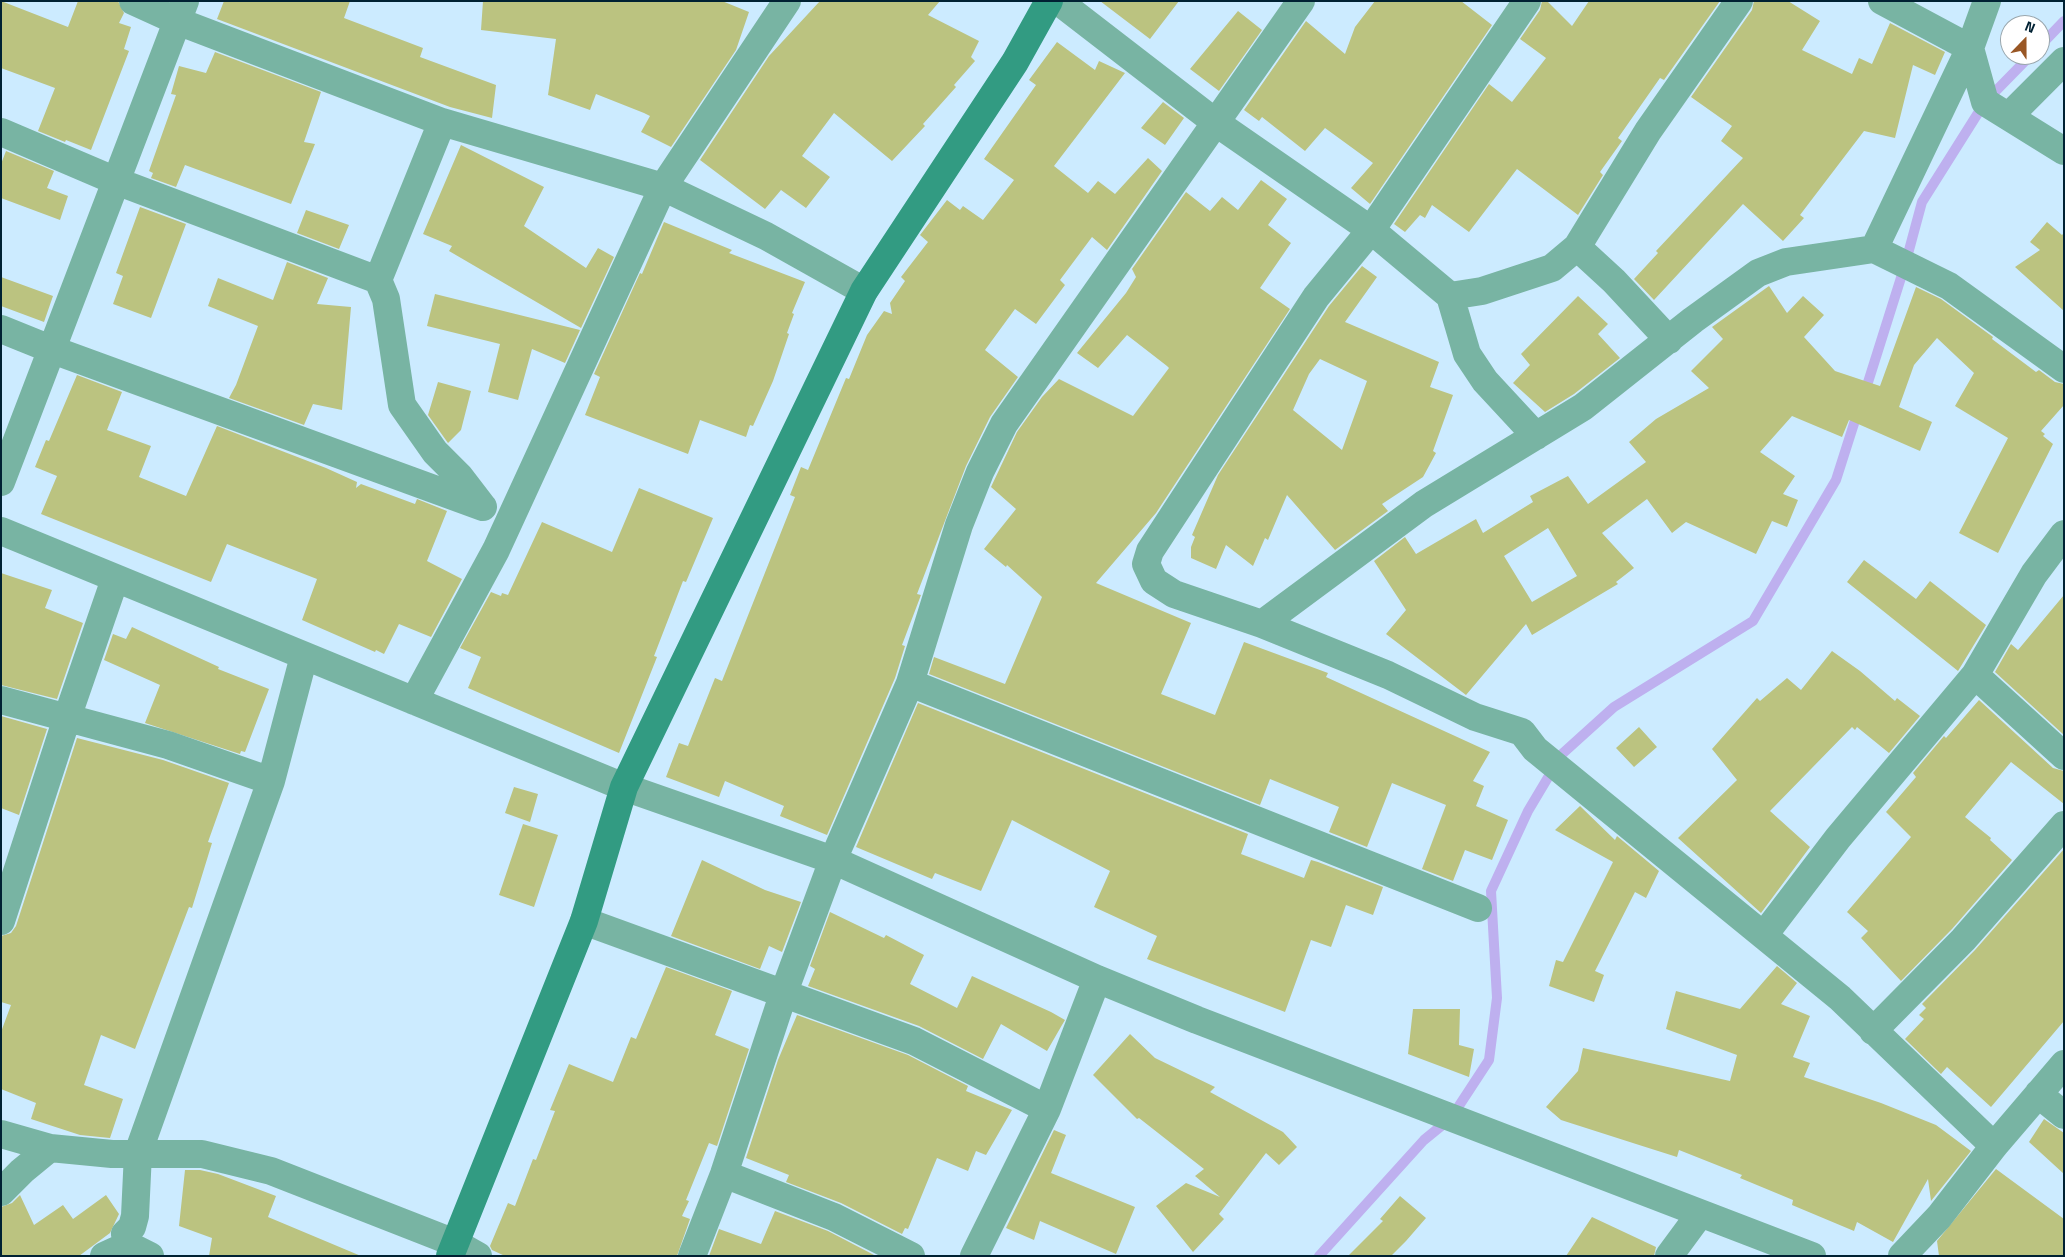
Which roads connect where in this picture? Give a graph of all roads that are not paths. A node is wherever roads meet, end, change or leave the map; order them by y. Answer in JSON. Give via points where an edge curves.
{"nodes":[{"id":1,"x":133,"y":1,"type":"edge"},
{"id":2,"x":787,"y":1,"type":"edge"},
{"id":3,"x":1049,"y":1,"type":"edge"},
{"id":4,"x":1058,"y":1,"type":"edge"},
{"id":5,"x":1301,"y":1,"type":"edge"},
{"id":6,"x":1527,"y":1,"type":"edge"},
{"id":7,"x":1739,"y":1,"type":"edge"},
{"id":8,"x":1882,"y":1,"type":"edge"},
{"id":9,"x":1987,"y":1,"type":"edge"},
{"id":10,"x":181,"y":11,"type":"edge"},
{"id":11,"x":1970,"y":48,"type":"junction"},
{"id":12,"x":2064,"y":62,"type":"edge"},
{"id":13,"x":2009,"y":116,"type":"junction"},
{"id":14,"x":442,"y":122,"type":"junction"},
{"id":15,"x":1215,"y":122,"type":"junction"},
{"id":16,"x":1,"y":132,"type":"edge"},
{"id":17,"x":2064,"y":151,"type":"edge"},
{"id":18,"x":116,"y":181,"type":"junction"},
{"id":19,"x":663,"y":187,"type":"junction"},
{"id":20,"x":1371,"y":230,"type":"junction"},
{"id":21,"x":1577,"y":248,"type":"junction"},
{"id":22,"x":1874,"y":249,"type":"junction"},
{"id":23,"x":378,"y":280,"type":"junction"},
{"id":24,"x":864,"y":291,"type":"junction"},
{"id":25,"x":1450,"y":296,"type":"junction"},
{"id":26,"x":1,"y":329,"type":"edge"},
{"id":27,"x":1669,"y":340,"type":"junction"},
{"id":28,"x":52,"y":350,"type":"junction"},
{"id":29,"x":2064,"y":369,"type":"edge"},
{"id":30,"x":1536,"y":436,"type":"junction"},
{"id":31,"x":1,"y":482,"type":"edge"},
{"id":32,"x":483,"y":507,"type":"junction"},
{"id":33,"x":511,"y":517,"type":"junction"},
{"id":34,"x":1,"y":531,"type":"edge"},
{"id":35,"x":2064,"y":534,"type":"edge"},
{"id":36,"x":115,"y":579,"type":"junction"},
{"id":37,"x":1262,"y":624,"type":"junction"},
{"id":38,"x":304,"y":656,"type":"junction"},
{"id":39,"x":1976,"y":675,"type":"junction"},
{"id":40,"x":910,"y":683,"type":"junction"},
{"id":41,"x":1,"y":700,"type":"edge"},
{"id":42,"x":414,"y":702,"type":"junction"},
{"id":43,"x":67,"y":718,"type":"junction"},
{"id":44,"x":2064,"y":756,"type":"edge"},
{"id":45,"x":271,"y":781,"type":"junction"},
{"id":46,"x":624,"y":787,"type":"junction"},
{"id":47,"x":2064,"y":825,"type":"edge"},
{"id":48,"x":833,"y":860,"type":"junction"},
{"id":49,"x":1478,"y":908,"type":"dead end"},
{"id":50,"x":1,"y":921,"type":"edge"},
{"id":51,"x":584,"y":921,"type":"junction"},
{"id":52,"x":1764,"y":935,"type":"junction"},
{"id":53,"x":1097,"y":979,"type":"junction"},
{"id":54,"x":784,"y":992,"type":"junction"},
{"id":55,"x":1873,"y":1031,"type":"junction"},
{"id":56,"x":2064,"y":1064,"type":"edge"},
{"id":57,"x":2038,"y":1094,"type":"junction"},
{"id":58,"x":1047,"y":1109,"type":"junction"},
{"id":59,"x":2064,"y":1115,"type":"edge"},
{"id":60,"x":1,"y":1134,"type":"edge"},
{"id":61,"x":1994,"y":1146,"type":"junction"},
{"id":62,"x":50,"y":1148,"type":"junction"},
{"id":63,"x":138,"y":1153,"type":"junction"},
{"id":64,"x":724,"y":1174,"type":"junction"},
{"id":65,"x":1,"y":1192,"type":"edge"},
{"id":66,"x":1700,"y":1214,"type":"junction"},
{"id":67,"x":452,"y":1250,"type":"edge"},
{"id":68,"x":127,"y":1252,"type":"edge"},
{"id":69,"x":478,"y":1256,"type":"edge"},
{"id":70,"x":692,"y":1256,"type":"edge"},
{"id":71,"x":911,"y":1256,"type":"edge"},
{"id":72,"x":974,"y":1256,"type":"edge"},
{"id":73,"x":1669,"y":1256,"type":"edge"},
{"id":74,"x":1812,"y":1256,"type":"edge"},
{"id":75,"x":1902,"y":1256,"type":"edge"}],
"edges":[{"from":1,"to":10,"type":"street"},
{"from":2,"to":19,"type":"street"},
{"from":3,"to":24,"type":"street","via":[[1015,62]]},
{"from":4,"to":15,"type":"street"},
{"from":5,"to":15,"type":"street"},
{"from":6,"to":20,"type":"street"},
{"from":7,"to":21,"type":"street","via":[[1648,131]]},
{"from":8,"to":11,"type":"street"},
{"from":9,"to":11,"type":"street"},
{"from":10,"to":14,"type":"street"},
{"from":10,"to":18,"type":"street"},
{"from":11,"to":13,"type":"street","via":[[1985,102]]},
{"from":11,"to":22,"type":"street"},
{"from":12,"to":13,"type":"street"},
{"from":13,"to":17,"type":"street"},
{"from":14,"to":19,"type":"street"},
{"from":14,"to":23,"type":"street"},
{"from":15,"to":20,"type":"street"},
{"from":15,"to":40,"type":"street","via":[[1004,424],[959,525]]},
{"from":16,"to":18,"type":"street"},
{"from":18,"to":23,"type":"street"},
{"from":18,"to":28,"type":"street"},
{"from":19,"to":24,"type":"street","via":[[766,236]]},
{"from":19,"to":33,"type":"street"},
{"from":20,"to":25,"type":"street"},
{"from":20,"to":37,"type":"street","via":[[1316,297],[1150,550],[1146,564],[1154,581],[1174,594]]},
{"from":21,"to":25,"type":"street","via":[[1552,268],[1482,290]]},
{"from":21,"to":27,"type":"street","via":[[1614,281]]},
{"from":22,"to":27,"type":"street","via":[[1786,262],[1758,273]]},
{"from":22,"to":29,"type":"street","via":[[1949,286]]},
{"from":23,"to":32,"type":"street","via":[[386,298],[402,406],[435,452]]},
{"from":24,"to":46,"type":"street"},
{"from":25,"to":30,"type":"street","via":[[1467,354],[1485,380]]},
{"from":26,"to":28,"type":"street"},
{"from":27,"to":30,"type":"street","via":[[1584,407]]},
{"from":28,"to":31,"type":"street"},
{"from":28,"to":32,"type":"street"},
{"from":30,"to":37,"type":"street","via":[[1424,504]]},
{"from":32,"to":33,"type":"street"},
{"from":33,"to":42,"type":"street"},
{"from":34,"to":36,"type":"street"},
{"from":35,"to":39,"type":"street","via":[[2034,574]]},
{"from":36,"to":38,"type":"street"},
{"from":36,"to":43,"type":"street"},
{"from":37,"to":52,"type":"street","via":[[1388,675],[1475,717],[1522,732],[1535,749]]},
{"from":38,"to":42,"type":"street"},
{"from":38,"to":45,"type":"street"},
{"from":39,"to":44,"type":"street"},
{"from":39,"to":52,"type":"street","via":[[1838,838]]},
{"from":40,"to":48,"type":"street"},
{"from":40,"to":49,"type":"street"},
{"from":41,"to":43,"type":"street"},
{"from":42,"to":46,"type":"street"},
{"from":43,"to":45,"type":"street","via":[[168,745]]},
{"from":43,"to":50,"type":"street"},
{"from":45,"to":63,"type":"street"},
{"from":46,"to":48,"type":"street"},
{"from":46,"to":51,"type":"street"},
{"from":47,"to":55,"type":"street","via":[[1963,940]]},
{"from":48,"to":53,"type":"street"},
{"from":48,"to":54,"type":"street"},
{"from":51,"to":54,"type":"street"},
{"from":51,"to":67,"type":"street"},
{"from":52,"to":55,"type":"street","via":[[1840,998]]},
{"from":53,"to":58,"type":"street"},
{"from":53,"to":66,"type":"street"},
{"from":54,"to":58,"type":"street","via":[[914,1041]]},
{"from":54,"to":64,"type":"street"},
{"from":55,"to":61,"type":"street"},
{"from":56,"to":57,"type":"street"},
{"from":57,"to":59,"type":"street"},
{"from":57,"to":61,"type":"street"},
{"from":58,"to":72,"type":"street"},
{"from":60,"to":62,"type":"street"},
{"from":61,"to":75,"type":"street","via":[[1938,1217]]},
{"from":62,"to":63,"type":"street"},
{"from":62,"to":65,"type":"street"},
{"from":63,"to":67,"type":"street","via":[[202,1154],[271,1171]]},
{"from":63,"to":68,"type":"street","via":[[135,1216],[132,1227],[125,1234]]},
{"from":64,"to":70,"type":"street"},
{"from":64,"to":71,"type":"street","via":[[834,1217]]},
{"from":66,"to":73,"type":"street"},
{"from":66,"to":74,"type":"street"},
{"from":67,"to":69,"type":"street"}]}
